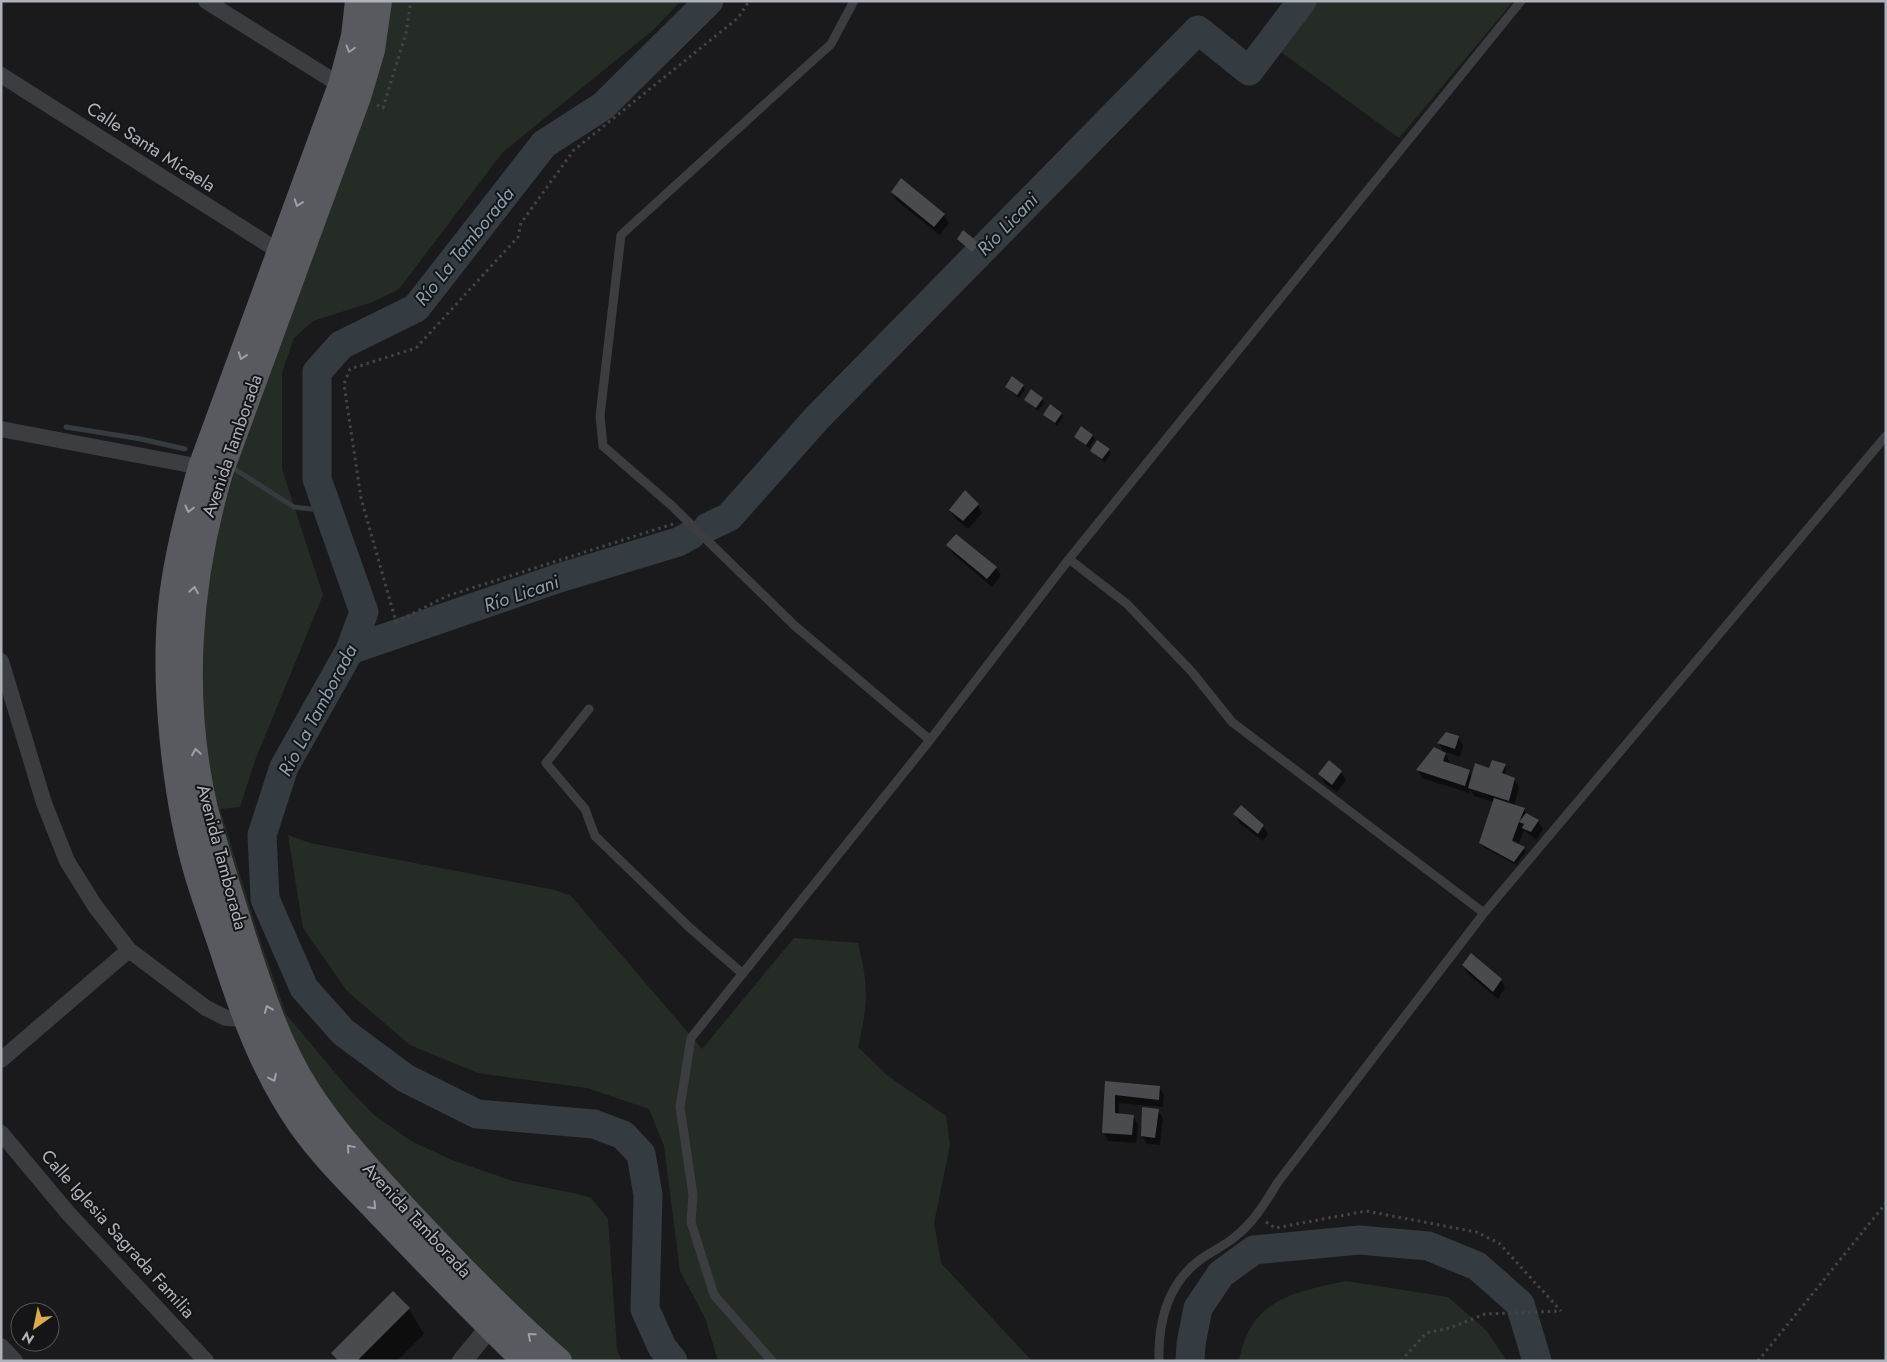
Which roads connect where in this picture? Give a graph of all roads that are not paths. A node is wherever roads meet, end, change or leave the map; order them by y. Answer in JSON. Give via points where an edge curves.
{"nodes":[{"id":1,"x":206,"y":1,"type":"edge"},
{"id":2,"x":358,"y":1,"type":"edge"},
{"id":3,"x":379,"y":1,"type":"edge"},
{"id":4,"x":854,"y":1,"type":"edge"},
{"id":5,"x":1521,"y":1,"type":"edge"},
{"id":6,"x":1,"y":74,"type":"edge"},
{"id":7,"x":349,"y":91,"type":"junction"},
{"id":8,"x":280,"y":252,"type":"junction"},
{"id":9,"x":1,"y":429,"type":"edge"},
{"id":10,"x":1886,"y":436,"type":"edge"},
{"id":11,"x":201,"y":467,"type":"junction"},
{"id":12,"x":1069,"y":559,"type":"junction"},
{"id":13,"x":1,"y":662,"type":"edge"},
{"id":14,"x":589,"y":709,"type":"dead end"},
{"id":15,"x":930,"y":740,"type":"junction"},
{"id":16,"x":1484,"y":912,"type":"junction"},
{"id":17,"x":129,"y":950,"type":"junction"},
{"id":18,"x":743,"y":974,"type":"junction"},
{"id":19,"x":245,"y":1018,"type":"junction"},
{"id":20,"x":1,"y":1060,"type":"edge"},
{"id":21,"x":1,"y":1133,"type":"edge"},
{"id":22,"x":497,"y":1319,"type":"junction"},
{"id":23,"x":1,"y":1346,"type":"edge"},
{"id":24,"x":15,"y":1361,"type":"edge"},
{"id":25,"x":206,"y":1361,"type":"edge"},
{"id":26,"x":462,"y":1361,"type":"edge"},
{"id":27,"x":525,"y":1361,"type":"edge"},
{"id":28,"x":559,"y":1361,"type":"edge"},
{"id":29,"x":772,"y":1361,"type":"edge"},
{"id":30,"x":1159,"y":1361,"type":"edge"}],
"edges":[{"from":1,"to":7,"type":"street"},
{"from":2,"to":7,"type":"main road","name":"Avenida Tamborada","one_way":true},
{"from":3,"to":7,"type":"main road","name":"Avenida Tamborada","via":[[372,50]]},
{"from":4,"to":15,"type":"lane","via":[[831,44],[621,235],[600,416],[603,446],[686,520],[795,626]]},
{"from":5,"to":12,"type":"lane"},
{"from":6,"to":8,"type":"street","name":"Calle Santa Micaela"},
{"from":7,"to":8,"type":"main road","name":"Avenida Tamborada","one_way":true},
{"from":22,"to":7,"type":"main road","name":"Avenida Tamborada","one_way":true,"via":[[448,1254],[340,1137],[288,1056],[265,1003],[220,864],[205,807],[195,744],[191,710],[193,598],[207,516]]},
{"from":8,"to":11,"type":"main road","name":"Avenida Tamborada","one_way":true},
{"from":9,"to":11,"type":"street"},
{"from":10,"to":16,"type":"lane"},
{"from":11,"to":19,"type":"main road","name":"Avenida Tamborada","one_way":true,"via":[[180,546],[171,608],[169,675],[174,745],[183,812],[197,871]]},
{"from":12,"to":15,"type":"lane"},
{"from":12,"to":16,"type":"lane","via":[[1127,604],[1192,672],[1232,722]]},
{"from":13,"to":17,"type":"street","via":[[44,803],[67,861],[95,906]]},
{"from":14,"to":18,"type":"lane","via":[[546,763],[585,809],[594,836]]},
{"from":15,"to":18,"type":"lane"},
{"from":16,"to":30,"type":"lane","via":[[1278,1182],[1257,1216],[1236,1236],[1199,1260],[1178,1281],[1167,1304],[1158,1337]]},
{"from":17,"to":19,"type":"street","via":[[206,1008],[226,1018]]},
{"from":17,"to":20,"type":"street"},
{"from":18,"to":29,"type":"lane","via":[[691,1038],[680,1107],[693,1195],[691,1222],[714,1296]]},
{"from":19,"to":22,"type":"main road","name":"Avenida Tamborada","one_way":true,"via":[[275,1083],[301,1125],[327,1158]]},
{"from":21,"to":25,"type":"street","name":"Calle Iglesia Sagrada Familia","via":[[68,1212]]},
{"from":22,"to":26,"type":"street"},
{"from":22,"to":27,"type":"main road","name":"Avenida Tamborada"},
{"from":28,"to":22,"type":"main road","name":"Avenida Tamborada","one_way":true},
{"from":23,"to":24,"type":"street"}]}
